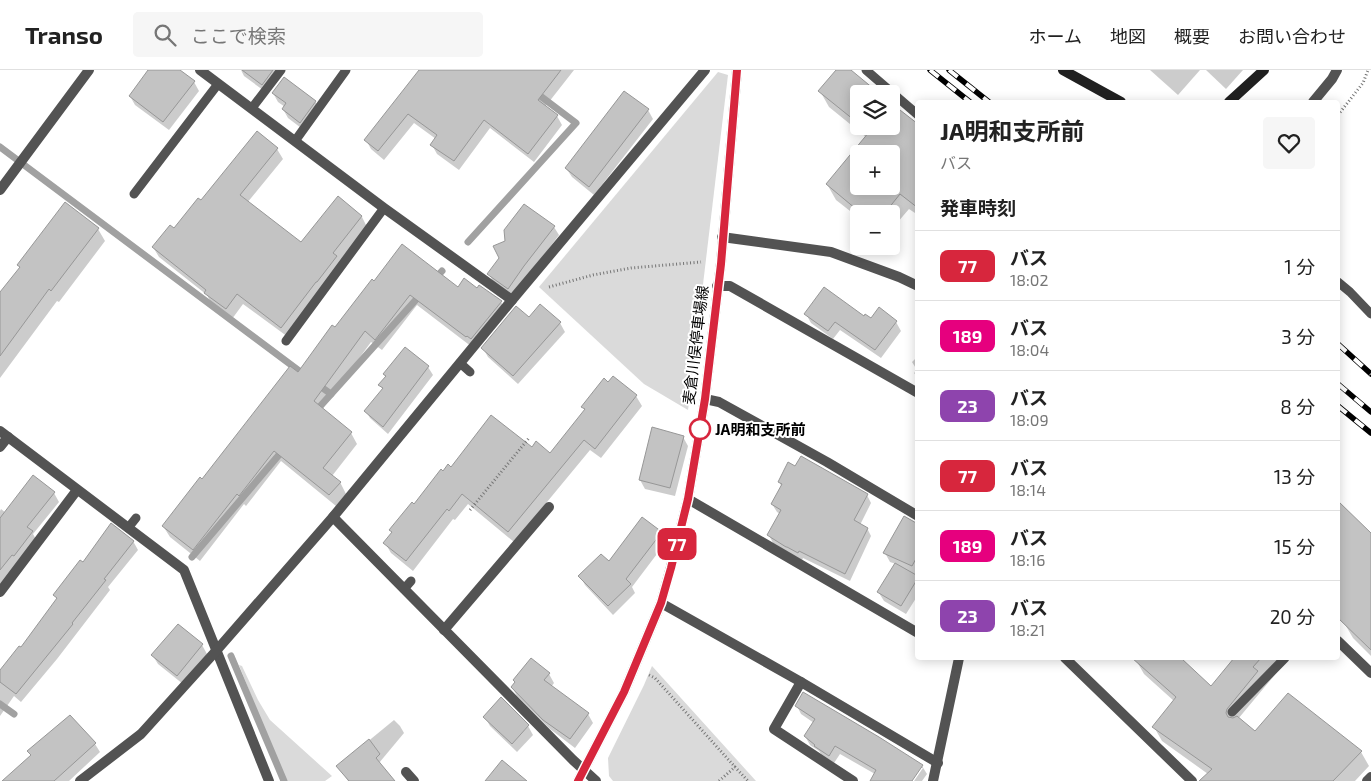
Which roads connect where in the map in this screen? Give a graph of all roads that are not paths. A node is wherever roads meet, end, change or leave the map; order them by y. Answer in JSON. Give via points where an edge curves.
{"nodes":[{"id":1,"x":89,"y":70,"type":"edge"},
{"id":2,"x":200,"y":70,"type":"edge"},
{"id":3,"x":281,"y":70,"type":"edge"},
{"id":4,"x":346,"y":70,"type":"edge"},
{"id":5,"x":705,"y":70,"type":"edge"},
{"id":6,"x":737,"y":70,"type":"edge"},
{"id":7,"x":866,"y":70,"type":"edge"},
{"id":8,"x":1064,"y":70,"type":"edge"},
{"id":9,"x":1264,"y":70,"type":"edge"},
{"id":10,"x":1336,"y":70,"type":"edge"},
{"id":11,"x":218,"y":84,"type":"junction"},
{"id":12,"x":1117,"y":100,"type":"edge"},
{"id":13,"x":1231,"y":100,"type":"edge"},
{"id":14,"x":1315,"y":100,"type":"edge"},
{"id":15,"x":252,"y":108,"type":"junction"},
{"id":16,"x":915,"y":112,"type":"edge"},
{"id":17,"x":295,"y":141,"type":"junction"},
{"id":18,"x":0,"y":190,"type":"edge"},
{"id":19,"x":134,"y":194,"type":"dead end"},
{"id":20,"x":384,"y":208,"type":"junction"},
{"id":21,"x":722,"y":237,"type":"junction"},
{"id":22,"x":1340,"y":284,"type":"edge"},
{"id":23,"x":915,"y":285,"type":"edge"},
{"id":24,"x":717,"y":286,"type":"junction"},
{"id":25,"x":512,"y":300,"type":"junction"},
{"id":26,"x":1371,"y":314,"type":"edge"},
{"id":27,"x":286,"y":341,"type":"dead end"},
{"id":28,"x":460,"y":363,"type":"junction"},
{"id":29,"x":470,"y":372,"type":"dead end"},
{"id":30,"x":915,"y":391,"type":"edge"},
{"id":31,"x":705,"y":399,"type":"junction"},
{"id":32,"x":4,"y":434,"type":"edge"},
{"id":33,"x":0,"y":447,"type":"edge"},
{"id":34,"x":78,"y":490,"type":"junction"},
{"id":35,"x":688,"y":499,"type":"junction"},
{"id":36,"x":549,"y":507,"type":"dead end"},
{"id":37,"x":915,"y":514,"type":"edge"},
{"id":38,"x":333,"y":517,"type":"junction"},
{"id":39,"x":136,"y":518,"type":"dead end"},
{"id":40,"x":128,"y":528,"type":"junction"},
{"id":41,"x":0,"y":592,"type":"edge"},
{"id":42,"x":661,"y":603,"type":"junction"},
{"id":43,"x":444,"y":630,"type":"junction"},
{"id":44,"x":915,"y":631,"type":"edge"},
{"id":45,"x":1340,"y":643,"type":"edge"},
{"id":46,"x":216,"y":651,"type":"junction"},
{"id":47,"x":959,"y":660,"type":"edge"},
{"id":48,"x":1067,"y":660,"type":"edge"},
{"id":49,"x":1283,"y":660,"type":"edge"},
{"id":50,"x":1371,"y":673,"type":"edge"},
{"id":51,"x":802,"y":682,"type":"junction"},
{"id":52,"x":1232,"y":712,"type":"dead end"},
{"id":53,"x":938,"y":762,"type":"junction"},
{"id":54,"x":585,"y":769,"type":"junction"},
{"id":55,"x":406,"y":772,"type":"dead end"},
{"id":56,"x":1371,"y":777,"type":"edge"},
{"id":57,"x":80,"y":781,"type":"edge"},
{"id":58,"x":269,"y":781,"type":"edge"},
{"id":59,"x":414,"y":781,"type":"edge"},
{"id":60,"x":578,"y":781,"type":"edge"},
{"id":61,"x":596,"y":781,"type":"edge"},
{"id":62,"x":852,"y":781,"type":"edge"},
{"id":63,"x":933,"y":781,"type":"edge"},
{"id":64,"x":1192,"y":781,"type":"edge"},
{"id":65,"x":1367,"y":781,"type":"edge"}],
"edges":[{"from":1,"to":18,"type":"street"},
{"from":2,"to":11,"type":"street"},
{"from":3,"to":15,"type":"lane"},
{"from":4,"to":17,"type":"lane"},
{"from":5,"to":25,"type":"street"},
{"from":6,"to":21,"type":"main road","name":"麦倉川俣停車場線"},
{"from":7,"to":16,"type":"lane"},
{"from":8,"to":12,"type":"main road"},
{"from":9,"to":13,"type":"main road"},
{"from":10,"to":14,"type":"street"},
{"from":11,"to":15,"type":"street"},
{"from":11,"to":19,"type":"lane"},
{"from":15,"to":17,"type":"street"},
{"from":17,"to":20,"type":"street"},
{"from":20,"to":25,"type":"street"},
{"from":20,"to":27,"type":"lane"},
{"from":21,"to":23,"type":"street","via":[[831,252]]},
{"from":21,"to":24,"type":"main road","name":"麦倉川俣停車場線"},
{"from":22,"to":26,"type":"lane"},
{"from":24,"to":30,"type":"street","via":[[730,286]]},
{"from":24,"to":31,"type":"main road","name":"麦倉川俣停車場線"},
{"from":25,"to":28,"type":"street"},
{"from":28,"to":29,"type":"lane"},
{"from":28,"to":38,"type":"street"},
{"from":31,"to":35,"type":"main road","name":"麦倉川俣停車場線"},
{"from":31,"to":37,"type":"street","via":[[720,402]]},
{"from":32,"to":33,"type":"street"},
{"from":32,"to":34,"type":"street"},
{"from":34,"to":40,"type":"street"},
{"from":34,"to":41,"type":"street"},
{"from":35,"to":42,"type":"main road","name":"麦倉川俣停車場線"},
{"from":35,"to":44,"type":"street"},
{"from":36,"to":43,"type":"street"},
{"from":38,"to":43,"type":"street","via":[[408,585]]},
{"from":38,"to":46,"type":"street"},
{"from":39,"to":40,"type":"lane"},
{"from":40,"to":46,"type":"street","via":[[184,570]]},
{"from":42,"to":51,"type":"street"},
{"from":42,"to":54,"type":"main road","name":"麦倉川俣停車場線","via":[[624,692]]},
{"from":43,"to":54,"type":"street"},
{"from":45,"to":50,"type":"street"},
{"from":46,"to":57,"type":"street","via":[[141,734]]},
{"from":46,"to":58,"type":"street"},
{"from":47,"to":53,"type":"street"},
{"from":48,"to":64,"type":"street"},
{"from":49,"to":52,"type":"lane"},
{"from":51,"to":53,"type":"street"},
{"from":51,"to":62,"type":"street","via":[[774,730]]},
{"from":53,"to":63,"type":"street"},
{"from":54,"to":60,"type":"main road","name":"麦倉川俣停車場線"},
{"from":54,"to":61,"type":"street"},
{"from":55,"to":59,"type":"street"},
{"from":56,"to":65,"type":"street"}]}
